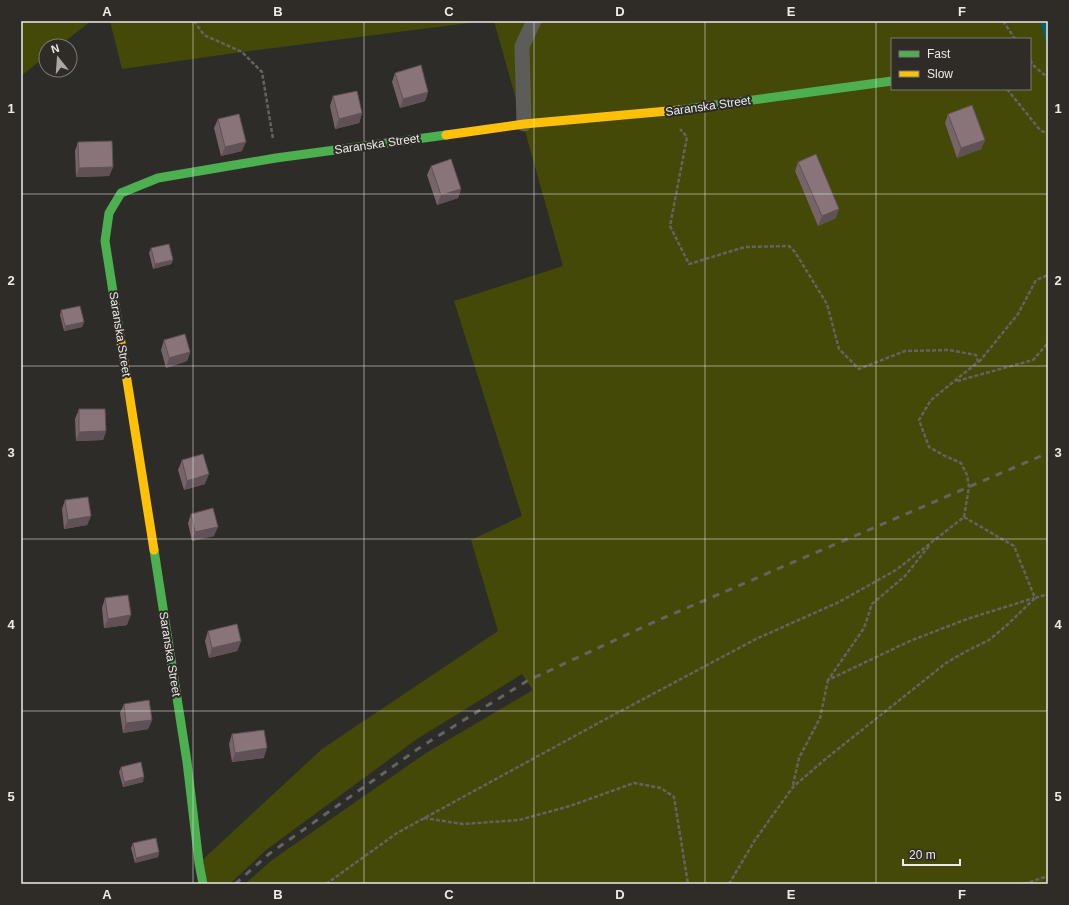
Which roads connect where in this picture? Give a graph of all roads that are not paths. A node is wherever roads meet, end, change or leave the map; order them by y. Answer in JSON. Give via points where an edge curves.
{"nodes":[{"id":1,"x":534,"y":21,"type":"edge"},
{"id":2,"x":891,"y":81,"type":"edge"},
{"id":3,"x":524,"y":124,"type":"junction"},
{"id":4,"x":203,"y":884,"type":"edge"}],
"edges":[{"from":1,"to":3,"type":"street","via":[[522,46]]},
{"from":2,"to":3,"type":"street","name":"Saranska Street","via":[[665,112]]},
{"from":3,"to":4,"type":"street","name":"Saranska Street","via":[[276,158],[158,178],[121,193],[109,213],[105,241],[187,762]]}]}
